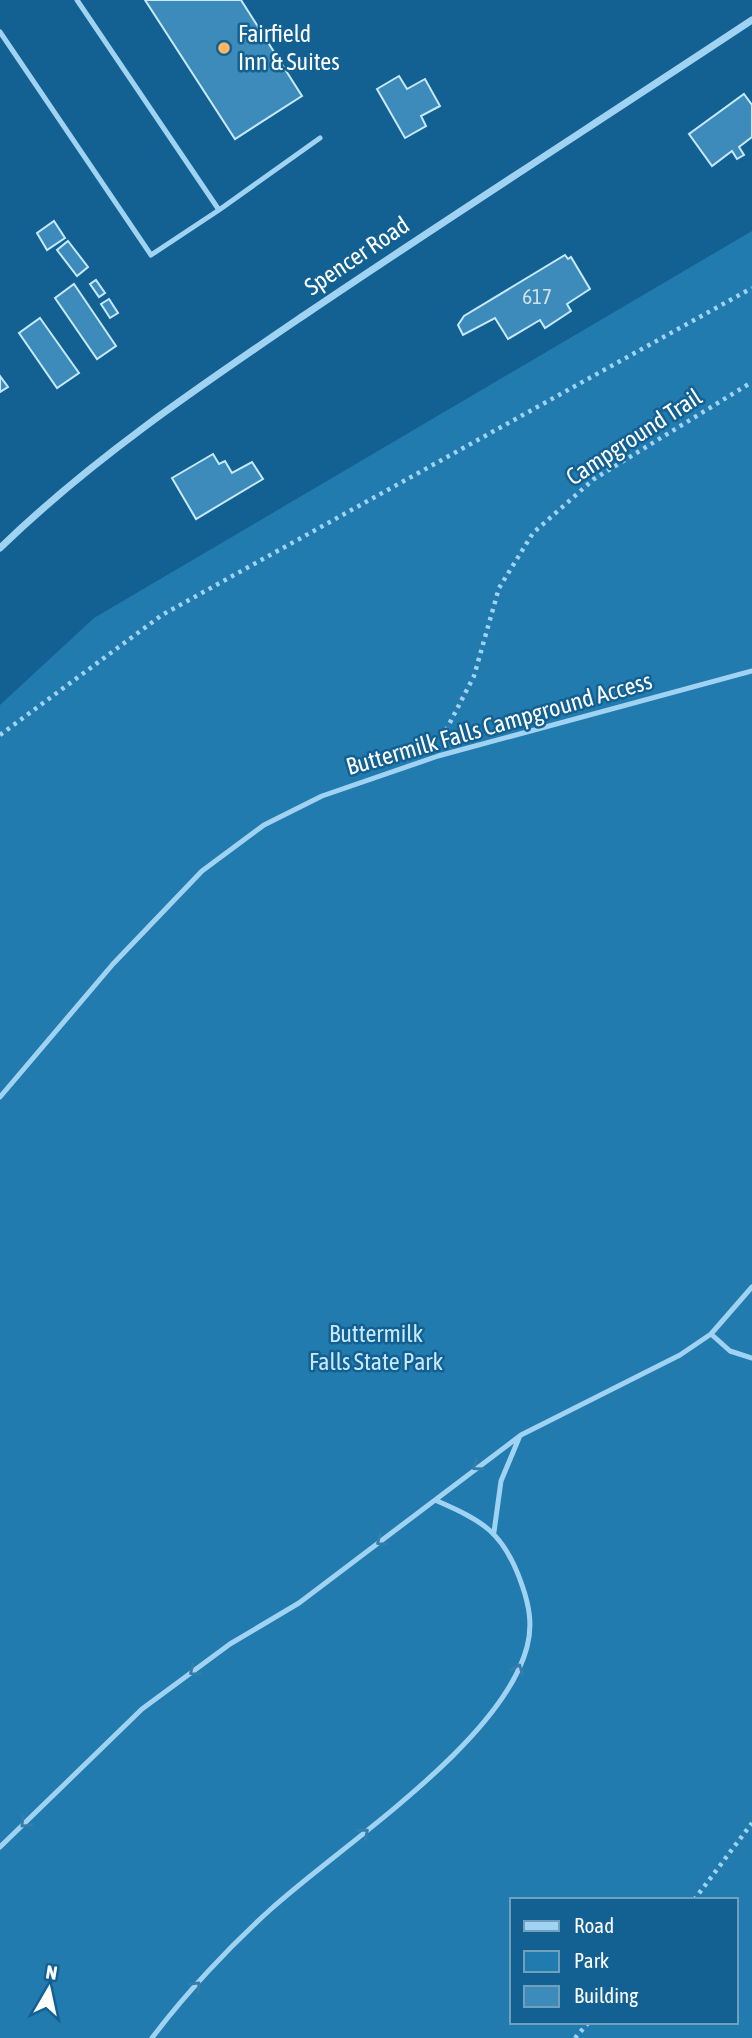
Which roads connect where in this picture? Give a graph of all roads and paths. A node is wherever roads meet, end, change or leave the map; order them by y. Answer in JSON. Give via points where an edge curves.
{"nodes":[{"id":1,"x":77,"y":0,"type":"edge"},
{"id":2,"x":752,"y":20,"type":"edge"},
{"id":3,"x":0,"y":32,"type":"edge"},
{"id":4,"x":320,"y":138,"type":"dead end"},
{"id":5,"x":219,"y":210,"type":"junction"},
{"id":6,"x":752,"y":288,"type":"edge"},
{"id":7,"x":752,"y":382,"type":"edge"},
{"id":8,"x":0,"y":548,"type":"edge"},
{"id":9,"x":752,"y":671,"type":"edge"},
{"id":10,"x":0,"y":735,"type":"edge"},
{"id":11,"x":438,"y":756,"type":"junction"},
{"id":12,"x":0,"y":1097,"type":"edge"},
{"id":13,"x":752,"y":1287,"type":"edge"},
{"id":14,"x":711,"y":1334,"type":"junction"},
{"id":15,"x":752,"y":1358,"type":"edge"},
{"id":16,"x":521,"y":1435,"type":"junction"},
{"id":17,"x":435,"y":1500,"type":"junction"},
{"id":18,"x":494,"y":1532,"type":"junction"},
{"id":19,"x":752,"y":1823,"type":"edge"},
{"id":20,"x":0,"y":1847,"type":"edge"},
{"id":21,"x":696,"y":1898,"type":"edge"},
{"id":22,"x":587,"y":2024,"type":"edge"},
{"id":23,"x":152,"y":2038,"type":"edge"},
{"id":24,"x":575,"y":2038,"type":"edge"}],
"edges":[{"from":1,"to":5,"type":"lane"},
{"from":2,"to":8,"type":"street","name":"Spencer Road","via":[[475,199],[197,388],[122,442]]},
{"from":3,"to":5,"type":"lane","via":[[151,255]]},
{"from":4,"to":5,"type":"lane"},
{"from":6,"to":10,"type":"path","via":[[162,615]]},
{"from":7,"to":11,"type":"path","name":"Campground Trail","via":[[594,479],[533,533],[499,588],[474,676],[445,729]]},
{"from":9,"to":11,"type":"lane","name":"Buttermilk Falls Campground Access"},
{"from":11,"to":12,"type":"lane","name":"Buttermilk Falls Campground Access","via":[[321,796],[264,825],[202,871],[113,964]]},
{"from":13,"to":14,"type":"lane"},
{"from":14,"to":15,"type":"lane","via":[[730,1351]]},
{"from":14,"to":16,"type":"lane","via":[[680,1355]]},
{"from":16,"to":17,"type":"lane","one_way":true},
{"from":16,"to":18,"type":"lane","via":[[501,1481]]},
{"from":17,"to":18,"type":"lane","via":[[479,1519]]},
{"from":17,"to":20,"type":"lane","one_way":true,"via":[[299,1603],[230,1644],[142,1709]]},
{"from":23,"to":18,"type":"lane","one_way":true,"via":[[270,1910],[467,1741],[510,1687],[527,1648],[531,1625],[517,1571]]},
{"from":19,"to":21,"type":"path"},
{"from":22,"to":24,"type":"path"}]}
